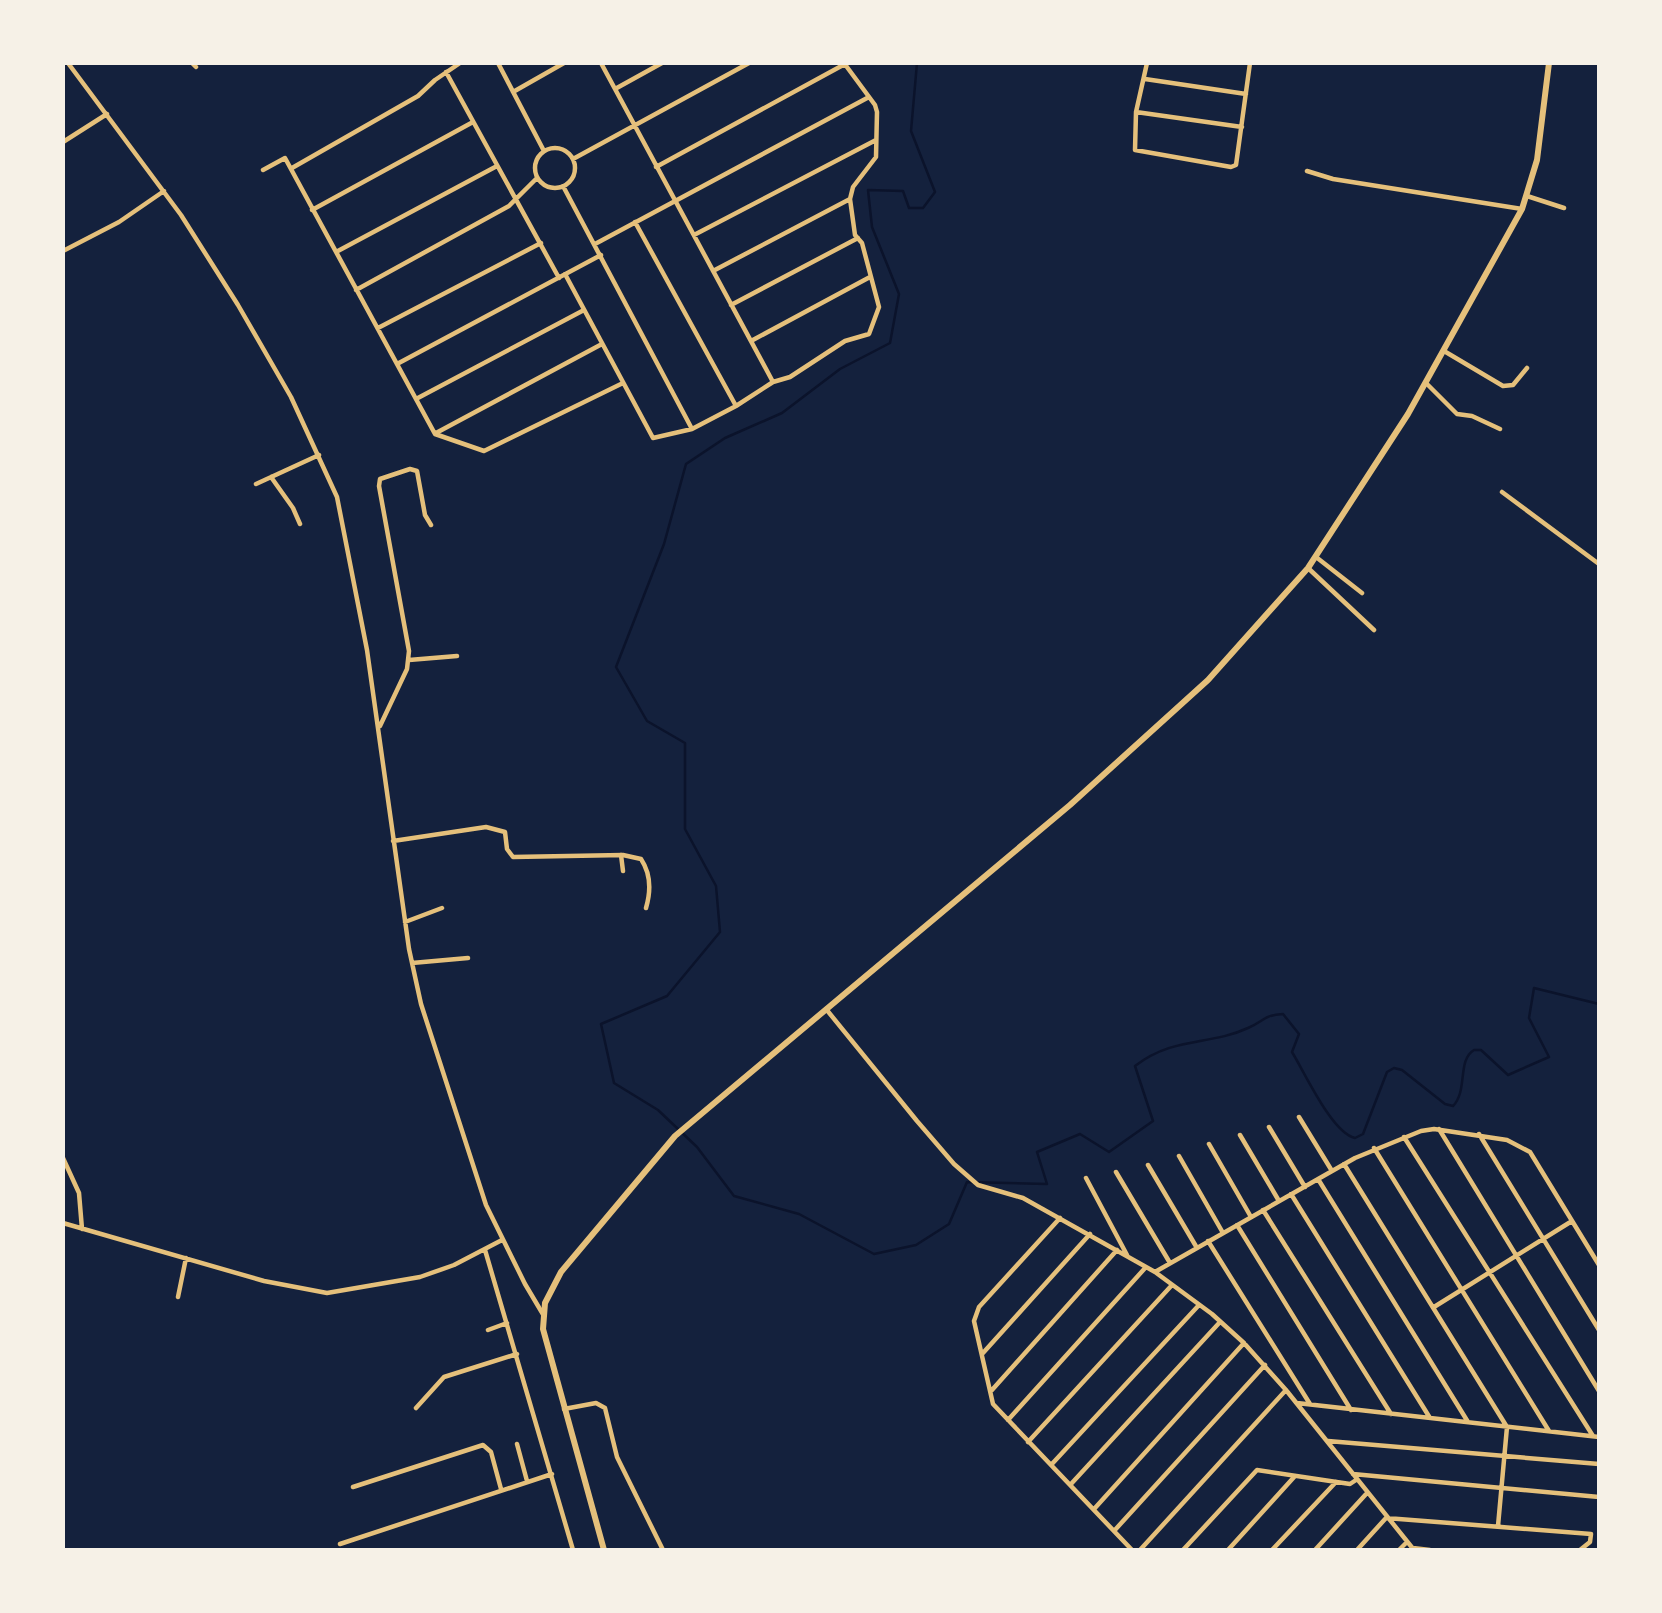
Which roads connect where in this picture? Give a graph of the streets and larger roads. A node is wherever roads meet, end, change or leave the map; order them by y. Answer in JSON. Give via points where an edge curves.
{"nodes":[{"id":1,"x":68,"y":63,"type":"edge"},
{"id":2,"x":460,"y":63,"type":"edge"},
{"id":3,"x":498,"y":63,"type":"edge"},
{"id":4,"x":564,"y":63,"type":"edge"},
{"id":5,"x":601,"y":63,"type":"edge"},
{"id":6,"x":662,"y":63,"type":"edge"},
{"id":7,"x":749,"y":63,"type":"edge"},
{"id":8,"x":1147,"y":63,"type":"edge"},
{"id":9,"x":1250,"y":63,"type":"edge"},
{"id":10,"x":1549,"y":63,"type":"edge"},
{"id":11,"x":844,"y":64,"type":"edge"},
{"id":12,"x":446,"y":72,"type":"junction"},
{"id":13,"x":1145,"y":79,"type":"junction"},
{"id":14,"x":615,"y":89,"type":"junction"},
{"id":15,"x":513,"y":92,"type":"junction"},
{"id":16,"x":1246,"y":94,"type":"junction"},
{"id":17,"x":869,"y":97,"type":"junction"},
{"id":18,"x":1136,"y":112,"type":"junction"},
{"id":19,"x":107,"y":114,"type":"junction"},
{"id":20,"x":473,"y":122,"type":"junction"},
{"id":21,"x":634,"y":126,"type":"junction"},
{"id":22,"x":1242,"y":127,"type":"junction"},
{"id":23,"x":876,"y":140,"type":"junction"},
{"id":24,"x":63,"y":142,"type":"edge"},
{"id":25,"x":544,"y":151,"type":"junction"},
{"id":26,"x":573,"y":159,"type":"junction"},
{"id":27,"x":497,"y":166,"type":"junction"},
{"id":28,"x":656,"y":167,"type":"junction"},
{"id":29,"x":292,"y":168,"type":"junction"},
{"id":30,"x":263,"y":170,"type":"dead end"},
{"id":31,"x":1307,"y":171,"type":"dead end"},
{"id":32,"x":537,"y":178,"type":"junction"},
{"id":33,"x":564,"y":186,"type":"junction"},
{"id":34,"x":164,"y":191,"type":"junction"},
{"id":35,"x":1527,"y":196,"type":"junction"},
{"id":36,"x":517,"y":198,"type":"junction"},
{"id":37,"x":850,"y":199,"type":"junction"},
{"id":38,"x":675,"y":201,"type":"junction"},
{"id":39,"x":1564,"y":208,"type":"dead end"},
{"id":40,"x":1522,"y":209,"type":"junction"},
{"id":41,"x":312,"y":210,"type":"junction"},
{"id":42,"x":635,"y":222,"type":"junction"},
{"id":43,"x":694,"y":236,"type":"junction"},
{"id":44,"x":858,"y":238,"type":"junction"},
{"id":45,"x":541,"y":243,"type":"junction"},
{"id":46,"x":595,"y":244,"type":"junction"},
{"id":47,"x":63,"y":251,"type":"edge"},
{"id":48,"x":336,"y":252,"type":"junction"},
{"id":49,"x":601,"y":255,"type":"junction"},
{"id":50,"x":713,"y":271,"type":"junction"},
{"id":51,"x":565,"y":274,"type":"junction"},
{"id":52,"x":870,"y":277,"type":"junction"},
{"id":53,"x":559,"y":278,"type":"junction"},
{"id":54,"x":356,"y":290,"type":"junction"},
{"id":55,"x":732,"y":305,"type":"junction"},
{"id":56,"x":584,"y":310,"type":"junction"},
{"id":57,"x":377,"y":328,"type":"junction"},
{"id":58,"x":751,"y":341,"type":"junction"},
{"id":59,"x":602,"y":344,"type":"junction"},
{"id":60,"x":1444,"y":351,"type":"junction"},
{"id":61,"x":397,"y":364,"type":"junction"},
{"id":62,"x":1527,"y":368,"type":"dead end"},
{"id":63,"x":773,"y":382,"type":"junction"},
{"id":64,"x":623,"y":383,"type":"junction"},
{"id":65,"x":1426,"y":383,"type":"junction"},
{"id":66,"x":416,"y":399,"type":"junction"},
{"id":67,"x":736,"y":406,"type":"junction"},
{"id":68,"x":692,"y":429,"type":"junction"},
{"id":69,"x":1500,"y":429,"type":"dead end"},
{"id":70,"x":435,"y":433,"type":"junction"},
{"id":71,"x":319,"y":454,"type":"junction"},
{"id":72,"x":271,"y":477,"type":"junction"},
{"id":73,"x":256,"y":484,"type":"dead end"},
{"id":74,"x":1502,"y":492,"type":"dead end"},
{"id":75,"x":300,"y":524,"type":"dead end"},
{"id":76,"x":431,"y":525,"type":"dead end"},
{"id":77,"x":1316,"y":557,"type":"junction"},
{"id":78,"x":1599,"y":564,"type":"edge"},
{"id":79,"x":1308,"y":568,"type":"junction"},
{"id":80,"x":1362,"y":593,"type":"dead end"},
{"id":81,"x":1374,"y":630,"type":"dead end"},
{"id":82,"x":457,"y":656,"type":"dead end"},
{"id":83,"x":409,"y":660,"type":"junction"},
{"id":84,"x":380,"y":726,"type":"junction"},
{"id":85,"x":393,"y":841,"type":"junction"},
{"id":86,"x":621,"y":855,"type":"junction"},
{"id":87,"x":623,"y":871,"type":"dead end"},
{"id":88,"x":442,"y":908,"type":"dead end"},
{"id":89,"x":646,"y":908,"type":"dead end"},
{"id":90,"x":405,"y":922,"type":"junction"},
{"id":91,"x":468,"y":958,"type":"dead end"},
{"id":92,"x":412,"y":964,"type":"junction"},
{"id":93,"x":826,"y":1009,"type":"junction"},
{"id":94,"x":1299,"y":1117,"type":"dead end"},
{"id":95,"x":1269,"y":1126,"type":"dead end"},
{"id":96,"x":1439,"y":1129,"type":"junction"},
{"id":97,"x":1479,"y":1134,"type":"junction"},
{"id":98,"x":1240,"y":1135,"type":"dead end"},
{"id":99,"x":1404,"y":1137,"type":"junction"},
{"id":100,"x":1209,"y":1143,"type":"dead end"},
{"id":101,"x":1374,"y":1148,"type":"junction"},
{"id":102,"x":1179,"y":1156,"type":"dead end"},
{"id":103,"x":63,"y":1158,"type":"edge"},
{"id":104,"x":1344,"y":1164,"type":"junction"},
{"id":105,"x":1148,"y":1165,"type":"dead end"},
{"id":106,"x":1332,"y":1171,"type":"junction"},
{"id":107,"x":1116,"y":1172,"type":"dead end"},
{"id":108,"x":1086,"y":1178,"type":"dead end"},
{"id":109,"x":1318,"y":1179,"type":"junction"},
{"id":110,"x":1305,"y":1186,"type":"junction"},
{"id":111,"x":1291,"y":1194,"type":"junction"},
{"id":112,"x":1279,"y":1201,"type":"junction"},
{"id":113,"x":1263,"y":1210,"type":"junction"},
{"id":114,"x":1251,"y":1217,"type":"junction"},
{"id":115,"x":1060,"y":1218,"type":"junction"},
{"id":116,"x":1572,"y":1221,"type":"junction"},
{"id":117,"x":63,"y":1223,"type":"edge"},
{"id":118,"x":1237,"y":1225,"type":"junction"},
{"id":119,"x":82,"y":1229,"type":"junction"},
{"id":120,"x":1223,"y":1233,"type":"junction"},
{"id":121,"x":1090,"y":1234,"type":"junction"},
{"id":122,"x":1543,"y":1239,"type":"junction"},
{"id":123,"x":502,"y":1240,"type":"junction"},
{"id":124,"x":1208,"y":1241,"type":"junction"},
{"id":125,"x":1197,"y":1248,"type":"junction"},
{"id":126,"x":485,"y":1250,"type":"junction"},
{"id":127,"x":1118,"y":1250,"type":"junction"},
{"id":128,"x":1127,"y":1256,"type":"junction"},
{"id":129,"x":1516,"y":1256,"type":"junction"},
{"id":130,"x":186,"y":1258,"type":"junction"},
{"id":131,"x":1170,"y":1263,"type":"junction"},
{"id":132,"x":1599,"y":1265,"type":"edge"},
{"id":133,"x":1146,"y":1267,"type":"junction"},
{"id":134,"x":1155,"y":1272,"type":"junction"},
{"id":135,"x":1489,"y":1272,"type":"junction"},
{"id":136,"x":1172,"y":1285,"type":"junction"},
{"id":137,"x":1461,"y":1290,"type":"junction"},
{"id":138,"x":178,"y":1297,"type":"dead end"},
{"id":139,"x":1199,"y":1305,"type":"junction"},
{"id":140,"x":1434,"y":1307,"type":"junction"},
{"id":141,"x":544,"y":1316,"type":"junction"},
{"id":142,"x":1220,"y":1322,"type":"junction"},
{"id":143,"x":507,"y":1323,"type":"junction"},
{"id":144,"x":488,"y":1330,"type":"dead end"},
{"id":145,"x":1599,"y":1330,"type":"edge"},
{"id":146,"x":1244,"y":1343,"type":"junction"},
{"id":147,"x":517,"y":1354,"type":"junction"},
{"id":148,"x":982,"y":1354,"type":"junction"},
{"id":149,"x":1265,"y":1365,"type":"junction"},
{"id":150,"x":1286,"y":1390,"type":"junction"},
{"id":151,"x":991,"y":1391,"type":"junction"},
{"id":152,"x":1599,"y":1391,"type":"edge"},
{"id":153,"x":1296,"y":1403,"type":"junction"},
{"id":154,"x":1311,"y":1405,"type":"junction"},
{"id":155,"x":416,"y":1408,"type":"dead end"},
{"id":156,"x":564,"y":1409,"type":"junction"},
{"id":157,"x":1351,"y":1410,"type":"junction"},
{"id":158,"x":1391,"y":1415,"type":"junction"},
{"id":159,"x":1430,"y":1419,"type":"junction"},
{"id":160,"x":1007,"y":1420,"type":"junction"},
{"id":161,"x":1469,"y":1423,"type":"junction"},
{"id":162,"x":1507,"y":1427,"type":"junction"},
{"id":163,"x":1549,"y":1431,"type":"junction"},
{"id":164,"x":1596,"y":1436,"type":"edge"},
{"id":165,"x":1327,"y":1441,"type":"junction"},
{"id":166,"x":1028,"y":1442,"type":"junction"},
{"id":167,"x":517,"y":1444,"type":"dead end"},
{"id":168,"x":1504,"y":1456,"type":"junction"},
{"id":169,"x":1599,"y":1464,"type":"edge"},
{"id":170,"x":1051,"y":1465,"type":"junction"},
{"id":171,"x":552,"y":1474,"type":"junction"},
{"id":172,"x":1352,"y":1474,"type":"junction"},
{"id":173,"x":1295,"y":1476,"type":"junction"},
{"id":174,"x":1356,"y":1480,"type":"junction"},
{"id":175,"x":527,"y":1481,"type":"junction"},
{"id":176,"x":1336,"y":1482,"type":"junction"},
{"id":177,"x":1071,"y":1484,"type":"junction"},
{"id":178,"x":353,"y":1487,"type":"dead end"},
{"id":179,"x":1502,"y":1488,"type":"junction"},
{"id":180,"x":501,"y":1489,"type":"junction"},
{"id":181,"x":1367,"y":1493,"type":"junction"},
{"id":182,"x":1599,"y":1497,"type":"edge"},
{"id":183,"x":1094,"y":1508,"type":"junction"},
{"id":184,"x":1386,"y":1518,"type":"junction"},
{"id":185,"x":1498,"y":1527,"type":"junction"},
{"id":186,"x":1114,"y":1531,"type":"junction"},
{"id":187,"x":1591,"y":1534,"type":"junction"},
{"id":188,"x":1599,"y":1535,"type":"edge"},
{"id":189,"x":1407,"y":1542,"type":"junction"},
{"id":190,"x":340,"y":1544,"type":"dead end"},
{"id":191,"x":1413,"y":1549,"type":"edge"},
{"id":192,"x":573,"y":1550,"type":"edge"},
{"id":193,"x":604,"y":1550,"type":"edge"},
{"id":194,"x":663,"y":1550,"type":"edge"},
{"id":195,"x":1132,"y":1550,"type":"edge"},
{"id":196,"x":1140,"y":1550,"type":"edge"},
{"id":197,"x":1182,"y":1550,"type":"edge"},
{"id":198,"x":1228,"y":1550,"type":"edge"},
{"id":199,"x":1272,"y":1550,"type":"edge"},
{"id":200,"x":1315,"y":1550,"type":"edge"},
{"id":201,"x":1357,"y":1550,"type":"edge"},
{"id":202,"x":1399,"y":1550,"type":"edge"},
{"id":203,"x":1430,"y":1550,"type":"edge"},
{"id":204,"x":1580,"y":1550,"type":"edge"}],
"edges":[{"from":1,"to":19,"type":"street"},
{"from":2,"to":12,"type":"street"},
{"from":3,"to":15,"type":"street"},
{"from":4,"to":15,"type":"street"},
{"from":5,"to":14,"type":"street"},
{"from":6,"to":14,"type":"street"},
{"from":7,"to":21,"type":"street"},
{"from":8,"to":13,"type":"street"},
{"from":9,"to":16,"type":"street"},
{"from":10,"to":35,"type":"street","via":[[1538,153]]},
{"from":11,"to":17,"type":"street"},
{"from":11,"to":28,"type":"street"},
{"from":12,"to":20,"type":"street"},
{"from":12,"to":29,"type":"street","via":[[418,96]]},
{"from":13,"to":16,"type":"street"},
{"from":13,"to":18,"type":"street"},
{"from":14,"to":21,"type":"street"},
{"from":15,"to":25,"type":"street"},
{"from":16,"to":22,"type":"street"},
{"from":17,"to":23,"type":"street","via":[[877,112]]},
{"from":17,"to":38,"type":"street"},
{"from":18,"to":22,"type":"street"},
{"from":18,"to":22,"type":"street","via":[[1135,150],[1231,167],[1236,165]]},
{"from":19,"to":24,"type":"street"},
{"from":19,"to":34,"type":"street"},
{"from":20,"to":27,"type":"street"},
{"from":20,"to":41,"type":"street"},
{"from":21,"to":26,"type":"street"},
{"from":21,"to":28,"type":"street"},
{"from":23,"to":37,"type":"street","via":[[876,157],[853,187]]},
{"from":23,"to":43,"type":"street"},
{"from":25,"to":26,"type":"street","via":[[560,148]]},
{"from":25,"to":32,"type":"street","via":[[535,165]]},
{"from":26,"to":33,"type":"street","via":[[575,174]]},
{"from":27,"to":36,"type":"street"},
{"from":27,"to":48,"type":"street"},
{"from":28,"to":38,"type":"street"},
{"from":29,"to":30,"type":"street","via":[[285,158]]},
{"from":29,"to":41,"type":"street"},
{"from":31,"to":40,"type":"street"},
{"from":32,"to":33,"type":"street","via":[[547,187]]},
{"from":32,"to":36,"type":"street"},
{"from":33,"to":46,"type":"street"},
{"from":34,"to":47,"type":"street","via":[[119,222]]},
{"from":34,"to":71,"type":"street","via":[[239,305]]},
{"from":35,"to":39,"type":"street"},
{"from":35,"to":40,"type":"street"},
{"from":36,"to":45,"type":"street"},
{"from":36,"to":54,"type":"street"},
{"from":37,"to":44,"type":"street"},
{"from":37,"to":50,"type":"street"},
{"from":38,"to":42,"type":"street"},
{"from":38,"to":43,"type":"street"},
{"from":40,"to":60,"type":"street"},
{"from":41,"to":48,"type":"street"},
{"from":42,"to":46,"type":"street"},
{"from":42,"to":67,"type":"street"},
{"from":43,"to":50,"type":"street"},
{"from":44,"to":52,"type":"street"},
{"from":44,"to":55,"type":"street"},
{"from":45,"to":53,"type":"street"},
{"from":45,"to":57,"type":"street"},
{"from":46,"to":49,"type":"street"},
{"from":48,"to":54,"type":"street"},
{"from":49,"to":51,"type":"street"},
{"from":49,"to":68,"type":"street"},
{"from":50,"to":55,"type":"street"},
{"from":51,"to":53,"type":"street"},
{"from":51,"to":56,"type":"street"},
{"from":52,"to":58,"type":"street"},
{"from":52,"to":63,"type":"street","via":[[879,307],[869,334],[845,341],[790,377]]},
{"from":53,"to":61,"type":"street"},
{"from":54,"to":57,"type":"street"},
{"from":55,"to":58,"type":"street"},
{"from":56,"to":59,"type":"street"},
{"from":56,"to":66,"type":"street"},
{"from":57,"to":61,"type":"street"},
{"from":58,"to":63,"type":"street"},
{"from":59,"to":64,"type":"street"},
{"from":59,"to":70,"type":"street"},
{"from":60,"to":62,"type":"street","via":[[1503,386],[1513,385]]},
{"from":60,"to":65,"type":"street"},
{"from":61,"to":66,"type":"street"},
{"from":63,"to":67,"type":"street"},
{"from":64,"to":68,"type":"street","via":[[653,438]]},
{"from":64,"to":70,"type":"street","via":[[484,451]]},
{"from":65,"to":69,"type":"street","via":[[1457,414]]},
{"from":65,"to":77,"type":"street"},
{"from":66,"to":70,"type":"street"},
{"from":67,"to":68,"type":"street"},
{"from":71,"to":72,"type":"street"},
{"from":71,"to":84,"type":"street","via":[[343,514]]},
{"from":72,"to":73,"type":"street"},
{"from":72,"to":75,"type":"street"},
{"from":74,"to":78,"type":"street"},
{"from":76,"to":83,"type":"street","via":[[416,471],[380,479]]},
{"from":77,"to":79,"type":"street"},
{"from":77,"to":80,"type":"street"},
{"from":79,"to":81,"type":"street"},
{"from":79,"to":93,"type":"street","via":[[1208,680],[1059,813]]},
{"from":82,"to":83,"type":"street"},
{"from":83,"to":84,"type":"street"},
{"from":84,"to":85,"type":"street"},
{"from":85,"to":86,"type":"street","via":[[486,827],[505,832],[513,857]]},
{"from":85,"to":90,"type":"street"},
{"from":86,"to":87,"type":"street"},
{"from":86,"to":89,"type":"street","via":[[641,859],[644,864],[650,894]]},
{"from":88,"to":90,"type":"street"},
{"from":90,"to":92,"type":"street"},
{"from":91,"to":92,"type":"street"},
{"from":92,"to":123,"type":"street","via":[[471,1164]]},
{"from":93,"to":115,"type":"street","via":[[954,1164],[978,1185],[1024,1198]]},
{"from":93,"to":141,"type":"street","via":[[675,1136],[561,1272],[545,1303]]},
{"from":94,"to":106,"type":"street"},
{"from":95,"to":110,"type":"street"},
{"from":96,"to":97,"type":"street"},
{"from":96,"to":99,"type":"street"},
{"from":96,"to":129,"type":"street"},
{"from":97,"to":116,"type":"street","via":[[1507,1140],[1530,1152]]},
{"from":97,"to":122,"type":"street"},
{"from":98,"to":112,"type":"street"},
{"from":99,"to":101,"type":"street"},
{"from":99,"to":135,"type":"street"},
{"from":100,"to":114,"type":"street"},
{"from":101,"to":104,"type":"street"},
{"from":101,"to":137,"type":"street"},
{"from":102,"to":120,"type":"street"},
{"from":103,"to":119,"type":"street","via":[[81,1200]]},
{"from":104,"to":106,"type":"street"},
{"from":104,"to":140,"type":"street"},
{"from":105,"to":125,"type":"street"},
{"from":106,"to":109,"type":"street"},
{"from":107,"to":131,"type":"street"},
{"from":108,"to":128,"type":"street"},
{"from":109,"to":110,"type":"street"},
{"from":109,"to":161,"type":"street"},
{"from":110,"to":111,"type":"street"},
{"from":111,"to":112,"type":"street"},
{"from":111,"to":159,"type":"street"},
{"from":112,"to":113,"type":"street"},
{"from":113,"to":114,"type":"street"},
{"from":113,"to":158,"type":"street"},
{"from":114,"to":118,"type":"street"},
{"from":115,"to":121,"type":"street"},
{"from":115,"to":148,"type":"street","via":[[979,1307],[974,1321]]},
{"from":116,"to":122,"type":"street"},
{"from":116,"to":132,"type":"street"},
{"from":117,"to":119,"type":"street"},
{"from":118,"to":120,"type":"street"},
{"from":118,"to":157,"type":"street"},
{"from":119,"to":130,"type":"street"},
{"from":120,"to":124,"type":"street"},
{"from":121,"to":127,"type":"street"},
{"from":121,"to":148,"type":"street"},
{"from":122,"to":129,"type":"street"},
{"from":122,"to":145,"type":"street"},
{"from":123,"to":126,"type":"street"},
{"from":123,"to":141,"type":"street"},
{"from":124,"to":125,"type":"street"},
{"from":124,"to":154,"type":"street"},
{"from":125,"to":131,"type":"street"},
{"from":126,"to":130,"type":"street","via":[[420,1277],[327,1293],[264,1281]]},
{"from":126,"to":143,"type":"street"},
{"from":127,"to":128,"type":"street"},
{"from":127,"to":151,"type":"street"},
{"from":128,"to":133,"type":"street"},
{"from":129,"to":135,"type":"street"},
{"from":129,"to":152,"type":"street"},
{"from":130,"to":138,"type":"street"},
{"from":131,"to":134,"type":"street"},
{"from":133,"to":134,"type":"street"},
{"from":133,"to":160,"type":"street"},
{"from":134,"to":136,"type":"street"},
{"from":135,"to":137,"type":"street"},
{"from":135,"to":164,"type":"street"},
{"from":136,"to":139,"type":"street"},
{"from":136,"to":166,"type":"street"},
{"from":137,"to":140,"type":"street"},
{"from":137,"to":163,"type":"street"},
{"from":139,"to":142,"type":"street"},
{"from":139,"to":170,"type":"street"},
{"from":140,"to":162,"type":"street"},
{"from":141,"to":156,"type":"street","via":[[543,1329]]},
{"from":142,"to":146,"type":"street"},
{"from":142,"to":177,"type":"street"},
{"from":143,"to":144,"type":"street"},
{"from":143,"to":147,"type":"street"},
{"from":146,"to":149,"type":"street"},
{"from":146,"to":183,"type":"street"},
{"from":147,"to":155,"type":"street","via":[[444,1377]]},
{"from":147,"to":171,"type":"street"},
{"from":148,"to":151,"type":"street"},
{"from":149,"to":150,"type":"street"},
{"from":149,"to":186,"type":"street"},
{"from":150,"to":153,"type":"street"},
{"from":150,"to":196,"type":"street"},
{"from":151,"to":160,"type":"street","via":[[993,1404]]},
{"from":153,"to":154,"type":"street"},
{"from":153,"to":165,"type":"street"},
{"from":154,"to":157,"type":"street"},
{"from":156,"to":193,"type":"street"},
{"from":156,"to":194,"type":"street","via":[[596,1403],[605,1408],[617,1457]]},
{"from":157,"to":158,"type":"street"},
{"from":158,"to":159,"type":"street"},
{"from":159,"to":161,"type":"street"},
{"from":160,"to":166,"type":"street"},
{"from":161,"to":162,"type":"street"},
{"from":162,"to":163,"type":"street"},
{"from":162,"to":168,"type":"street"},
{"from":163,"to":164,"type":"street"},
{"from":165,"to":168,"type":"street"},
{"from":165,"to":172,"type":"street"},
{"from":166,"to":170,"type":"street"},
{"from":167,"to":175,"type":"street"},
{"from":168,"to":169,"type":"street"},
{"from":168,"to":179,"type":"street"},
{"from":170,"to":177,"type":"street"},
{"from":171,"to":175,"type":"street"},
{"from":171,"to":192,"type":"street"},
{"from":172,"to":174,"type":"street"},
{"from":172,"to":179,"type":"street"},
{"from":173,"to":176,"type":"street"},
{"from":173,"to":197,"type":"street","via":[[1257,1470]]},
{"from":173,"to":198,"type":"street"},
{"from":174,"to":176,"type":"street"},
{"from":174,"to":181,"type":"street"},
{"from":175,"to":180,"type":"street"},
{"from":176,"to":199,"type":"street"},
{"from":177,"to":183,"type":"street"},
{"from":178,"to":180,"type":"street","via":[[483,1445],[491,1452]]},
{"from":179,"to":182,"type":"street"},
{"from":179,"to":185,"type":"street"},
{"from":180,"to":190,"type":"street"},
{"from":181,"to":184,"type":"street"},
{"from":181,"to":200,"type":"street"},
{"from":183,"to":186,"type":"street"},
{"from":184,"to":185,"type":"street"},
{"from":184,"to":189,"type":"street"},
{"from":184,"to":201,"type":"street"},
{"from":185,"to":187,"type":"street"},
{"from":186,"to":195,"type":"street"},
{"from":187,"to":188,"type":"street"},
{"from":187,"to":204,"type":"street","via":[[1590,1542]]},
{"from":189,"to":191,"type":"street"},
{"from":189,"to":202,"type":"street"},
{"from":191,"to":203,"type":"street"}]}
